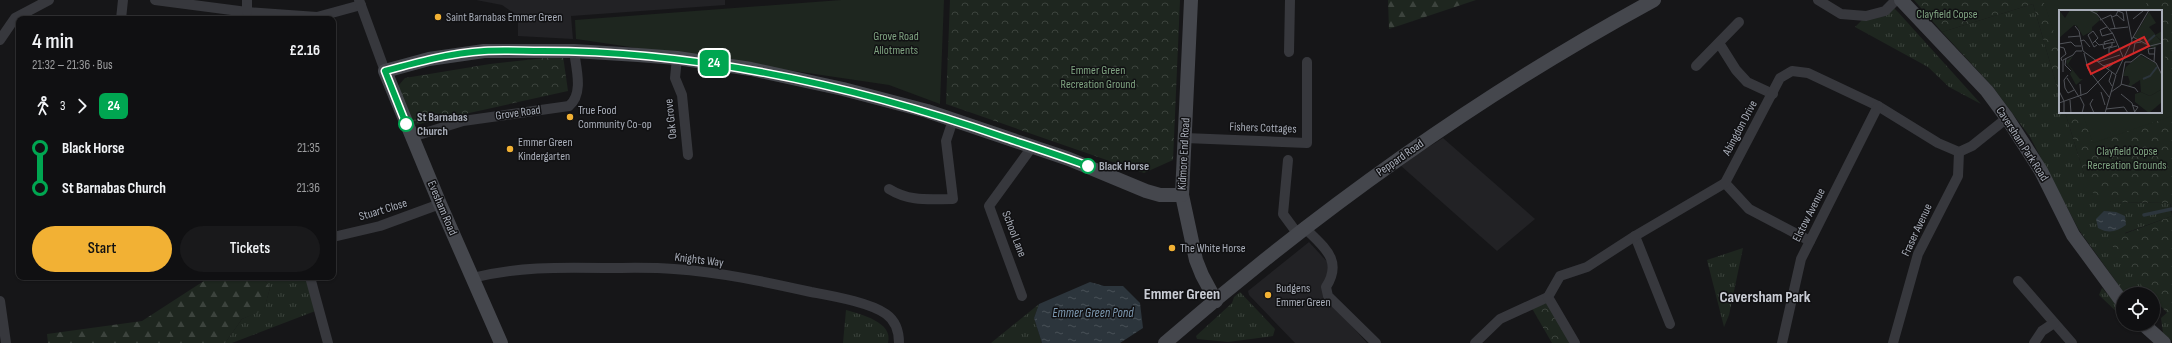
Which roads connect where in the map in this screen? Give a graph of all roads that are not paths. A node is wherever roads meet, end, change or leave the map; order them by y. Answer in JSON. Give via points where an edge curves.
{"nodes":[{"id":1,"x":49,"y":0,"type":"edge"},
{"id":2,"x":123,"y":0,"type":"edge"},
{"id":3,"x":155,"y":0,"type":"edge"},
{"id":4,"x":247,"y":0,"type":"edge"},
{"id":5,"x":1192,"y":0,"type":"edge"},
{"id":6,"x":1290,"y":0,"type":"edge"},
{"id":7,"x":1654,"y":0,"type":"edge"},
{"id":8,"x":1818,"y":0,"type":"edge"},
{"id":9,"x":1896,"y":0,"type":"edge"},
{"id":10,"x":1901,"y":0,"type":"edge"},
{"id":11,"x":360,"y":2,"type":"edge"},
{"id":12,"x":247,"y":12,"type":"junction"},
{"id":13,"x":18,"y":16,"type":"edge"},
{"id":14,"x":121,"y":16,"type":"edge"},
{"id":15,"x":303,"y":16,"type":"edge"},
{"id":16,"x":320,"y":16,"type":"edge"},
{"id":17,"x":16,"y":17,"type":"edge"},
{"id":18,"x":1739,"y":22,"type":"dead end"},
{"id":19,"x":0,"y":40,"type":"edge"},
{"id":20,"x":1719,"y":42,"type":"junction"},
{"id":21,"x":574,"y":51,"type":"junction"},
{"id":22,"x":1289,"y":52,"type":"dead end"},
{"id":23,"x":677,"y":58,"type":"junction"},
{"id":24,"x":1307,"y":62,"type":"dead end"},
{"id":25,"x":1696,"y":66,"type":"dead end"},
{"id":26,"x":385,"y":71,"type":"junction"},
{"id":27,"x":1773,"y":94,"type":"junction"},
{"id":28,"x":1878,"y":106,"type":"junction"},
{"id":29,"x":2007,"y":118,"type":"junction"},
{"id":30,"x":953,"y":120,"type":"junction"},
{"id":31,"x":412,"y":137,"type":"junction"},
{"id":32,"x":1185,"y":138,"type":"junction"},
{"id":33,"x":1032,"y":147,"type":"junction"},
{"id":34,"x":1959,"y":152,"type":"junction"},
{"id":35,"x":688,"y":155,"type":"dead end"},
{"id":36,"x":1288,"y":160,"type":"dead end"},
{"id":37,"x":1725,"y":183,"type":"junction"},
{"id":38,"x":889,"y":189,"type":"dead end"},
{"id":39,"x":1182,"y":195,"type":"junction"},
{"id":40,"x":440,"y":204,"type":"junction"},
{"id":41,"x":1300,"y":230,"type":"junction"},
{"id":42,"x":336,"y":236,"type":"edge"},
{"id":43,"x":1635,"y":236,"type":"junction"},
{"id":44,"x":1810,"y":241,"type":"junction"},
{"id":45,"x":472,"y":278,"type":"junction"},
{"id":46,"x":311,"y":280,"type":"edge"},
{"id":47,"x":2018,"y":281,"type":"dead end"},
{"id":48,"x":2116,"y":293,"type":"edge"},
{"id":49,"x":1022,"y":296,"type":"dead end"},
{"id":50,"x":1548,"y":297,"type":"junction"},
{"id":51,"x":0,"y":301,"type":"edge"},
{"id":52,"x":1216,"y":301,"type":"junction"},
{"id":53,"x":2054,"y":323,"type":"junction"},
{"id":54,"x":1670,"y":324,"type":"dead end"},
{"id":55,"x":2151,"y":331,"type":"edge"},
{"id":56,"x":6,"y":343,"type":"edge"},
{"id":57,"x":328,"y":343,"type":"edge"},
{"id":58,"x":501,"y":343,"type":"edge"},
{"id":59,"x":899,"y":343,"type":"edge"},
{"id":60,"x":1165,"y":343,"type":"edge"},
{"id":61,"x":1376,"y":343,"type":"edge"},
{"id":62,"x":1475,"y":343,"type":"edge"},
{"id":63,"x":1575,"y":343,"type":"edge"},
{"id":64,"x":1782,"y":343,"type":"edge"},
{"id":65,"x":1893,"y":343,"type":"edge"},
{"id":66,"x":2034,"y":343,"type":"edge"},
{"id":67,"x":2072,"y":343,"type":"edge"},
{"id":68,"x":2164,"y":343,"type":"edge"}],
"edges":[{"from":1,"to":13,"type":"street","via":[[31,7]]},
{"from":2,"to":14,"type":"street"},
{"from":3,"to":12,"type":"street"},
{"from":4,"to":12,"type":"street"},
{"from":5,"to":32,"type":"street","name":"Kidmore End Road"},
{"from":6,"to":22,"type":"street"},
{"from":7,"to":41,"type":"street","name":"Peppard Road","via":[[1531,70],[1459,116]]},
{"from":8,"to":9,"type":"street","via":[[1841,14],[1866,16],[1885,11]]},
{"from":10,"to":29,"type":"street","name":"Caversham Park Road","via":[[1987,91]]},
{"from":11,"to":16,"type":"street"},
{"from":11,"to":26,"type":"street"},
{"from":12,"to":15,"type":"street"},
{"from":17,"to":19,"type":"street"},
{"from":18,"to":20,"type":"street"},
{"from":20,"to":25,"type":"street"},
{"from":20,"to":27,"type":"street","via":[[1736,70],[1747,82]]},
{"from":21,"to":23,"type":"street"},
{"from":21,"to":26,"type":"street","via":[[484,51],[429,59]]},
{"from":21,"to":31,"type":"street","name":"Grove Road","via":[[578,91],[569,106],[463,121]]},
{"from":23,"to":30,"type":"street","via":[[751,69],[843,89]]},
{"from":23,"to":35,"type":"street","name":"Oak Grove","via":[[675,78],[682,95]]},
{"from":24,"to":32,"type":"street","name":"Fishers Cottages","via":[[1307,142]]},
{"from":26,"to":31,"type":"street","name":"Evesham Road"},
{"from":27,"to":28,"type":"street","name":"Abingdon Drive","via":[[1780,78],[1792,71],[1808,73]]},
{"from":27,"to":37,"type":"street","name":"Abingdon Drive"},
{"from":28,"to":34,"type":"street","name":"Abingdon Drive","via":[[1938,143]]},
{"from":28,"to":44,"type":"street","name":"Elstow Avenue"},
{"from":29,"to":34,"type":"street","via":[[1972,146]]},
{"from":29,"to":48,"type":"street","name":"Caversham Park Road","via":[[2041,171],[2073,235]]},
{"from":30,"to":33,"type":"street"},
{"from":30,"to":38,"type":"street","via":[[946,141],[953,198],[916,200]]},
{"from":31,"to":40,"type":"street","name":"Evesham Road"},
{"from":32,"to":39,"type":"street","name":"Kidmore End Road"},
{"from":33,"to":39,"type":"street","via":[[1069,159],[1146,191],[1160,195]]},
{"from":33,"to":49,"type":"street","name":"School Lane","via":[[989,206]]},
{"from":34,"to":65,"type":"street","name":"Fraser Avenue","via":[[1958,176],[1918,254]]},
{"from":36,"to":41,"type":"street","via":[[1283,214]]},
{"from":37,"to":43,"type":"street"},
{"from":37,"to":44,"type":"street","via":[[1750,209]]},
{"from":39,"to":52,"type":"street","name":"Kidmore End Road","via":[[1196,260]]},
{"from":40,"to":42,"type":"street","name":"Stuart Close","via":[[380,226]]},
{"from":40,"to":45,"type":"street","name":"Evesham Road"},
{"from":41,"to":52,"type":"street","name":"Peppard Road"},
{"from":41,"to":61,"type":"street","via":[[1330,254],[1335,268],[1326,287],[1328,296]]},
{"from":43,"to":50,"type":"street","via":[[1587,267],[1560,276]]},
{"from":43,"to":54,"type":"street"},
{"from":44,"to":64,"type":"street","name":"Elstow Avenue","via":[[1801,259]]},
{"from":45,"to":58,"type":"street","name":"Evesham Road"},
{"from":45,"to":59,"type":"street","name":"Knights Way","via":[[501,271],[563,267],[674,269],[753,279],[845,299],[877,309],[887,314],[894,322]]},
{"from":46,"to":57,"type":"street"},
{"from":47,"to":53,"type":"street"},
{"from":50,"to":62,"type":"street","via":[[1500,319]]},
{"from":50,"to":63,"type":"street"},
{"from":51,"to":56,"type":"street"},
{"from":52,"to":60,"type":"street","name":"Peppard Road"},
{"from":53,"to":66,"type":"street","via":[[2042,331]]},
{"from":53,"to":67,"type":"street"},
{"from":55,"to":68,"type":"street"}]}
